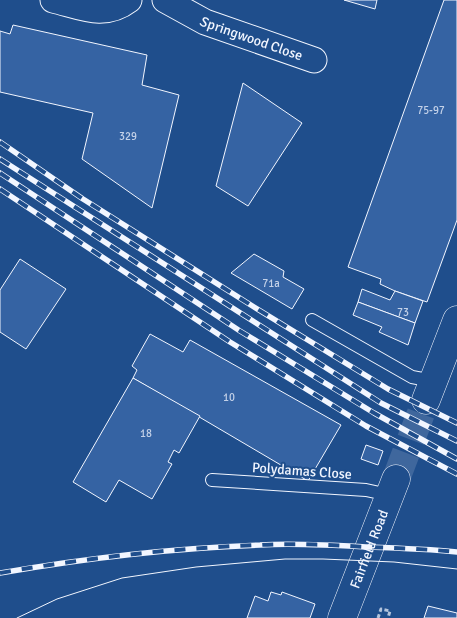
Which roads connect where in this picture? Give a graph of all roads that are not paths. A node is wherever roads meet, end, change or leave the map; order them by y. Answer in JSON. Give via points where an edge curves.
{"nodes":[{"id":1,"x":54,"y":0,"type":"edge"},
{"id":2,"x":130,"y":0,"type":"edge"},
{"id":3,"x":165,"y":0,"type":"edge"},
{"id":4,"x":314,"y":60,"type":"dead end"},
{"id":5,"x":312,"y":320,"type":"dead end"},
{"id":6,"x":457,"y":320,"type":"edge"},
{"id":7,"x":430,"y":390,"type":"joint"},
{"id":8,"x":212,"y":480,"type":"dead end"},
{"id":9,"x":392,"y":487,"type":"joint"},
{"id":10,"x":342,"y":618,"type":"edge"}],
"edges":[{"from":1,"to":2,"type":"street","via":[[99,11],[113,9]]},
{"from":3,"to":4,"type":"street","name":"Springwood Close","via":[[205,22]]},
{"from":5,"to":7,"type":"lane"},
{"from":6,"to":7,"type":"main road"},
{"from":8,"to":9,"type":"lane","name":"Polydamas Close","via":[[366,490]]},
{"from":9,"to":10,"type":"main road","name":"Fairfield Road"}]}
